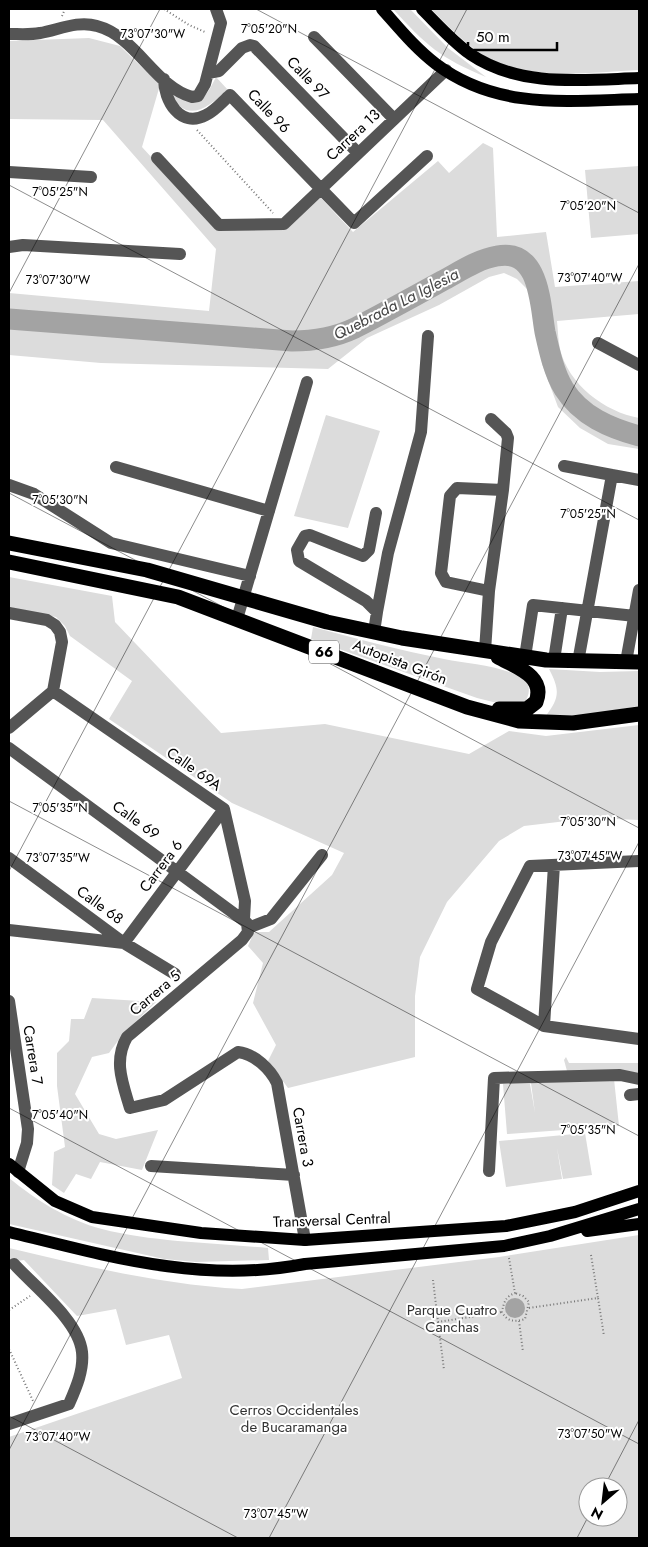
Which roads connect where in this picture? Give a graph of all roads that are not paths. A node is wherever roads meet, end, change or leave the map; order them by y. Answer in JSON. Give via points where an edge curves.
{"nodes":[{"id":1,"x":216,"y":9,"type":"edge"},
{"id":2,"x":382,"y":9,"type":"edge"},
{"id":3,"x":422,"y":9,"type":"edge"},
{"id":4,"x":9,"y":34,"type":"edge"},
{"id":5,"x":314,"y":37,"type":"dead end"},
{"id":6,"x":446,"y":70,"type":"junction"},
{"id":7,"x":208,"y":72,"type":"junction"},
{"id":8,"x":639,"y":78,"type":"edge"},
{"id":9,"x":164,"y":79,"type":"junction"},
{"id":10,"x":639,"y":99,"type":"edge"},
{"id":11,"x":394,"y":119,"type":"junction"},
{"id":12,"x":358,"y":153,"type":"junction"},
{"id":13,"x":427,"y":156,"type":"dead end"},
{"id":14,"x":156,"y":158,"type":"dead end"},
{"id":15,"x":9,"y":172,"type":"edge"},
{"id":16,"x":91,"y":177,"type":"dead end"},
{"id":17,"x":321,"y":188,"type":"junction"},
{"id":18,"x":9,"y":236,"type":"edge"},
{"id":19,"x":23,"y":245,"type":"junction"},
{"id":20,"x":9,"y":247,"type":"edge"},
{"id":21,"x":180,"y":254,"type":"dead end"},
{"id":22,"x":428,"y":336,"type":"dead end"},
{"id":23,"x":598,"y":343,"type":"dead end"},
{"id":24,"x":639,"y":365,"type":"edge"},
{"id":25,"x":307,"y":382,"type":"dead end"},
{"id":26,"x":491,"y":420,"type":"dead end"},
{"id":27,"x":564,"y":466,"type":"dead end"},
{"id":28,"x":116,"y":467,"type":"dead end"},
{"id":29,"x":612,"y":474,"type":"junction"},
{"id":30,"x":639,"y":480,"type":"edge"},
{"id":31,"x":9,"y":485,"type":"edge"},
{"id":32,"x":503,"y":490,"type":"junction"},
{"id":33,"x":269,"y":511,"type":"junction"},
{"id":34,"x":376,"y":513,"type":"dead end"},
{"id":35,"x":9,"y":543,"type":"edge"},
{"id":36,"x":9,"y":562,"type":"edge"},
{"id":37,"x":250,"y":576,"type":"junction"},
{"id":38,"x":639,"y":590,"type":"edge"},
{"id":39,"x":489,"y":592,"type":"junction"},
{"id":40,"x":244,"y":598,"type":"junction"},
{"id":41,"x":562,"y":608,"type":"junction"},
{"id":42,"x":587,"y":611,"type":"junction"},
{"id":43,"x":377,"y":612,"type":"junction"},
{"id":44,"x":9,"y":613,"type":"edge"},
{"id":45,"x":634,"y":616,"type":"junction"},
{"id":46,"x":237,"y":619,"type":"junction"},
{"id":47,"x":374,"y":632,"type":"junction"},
{"id":48,"x":486,"y":651,"type":"junction"},
{"id":49,"x":525,"y":657,"type":"junction"},
{"id":50,"x":554,"y":660,"type":"junction"},
{"id":51,"x":578,"y":662,"type":"junction"},
{"id":52,"x":633,"y":662,"type":"edge"},
{"id":53,"x":53,"y":691,"type":"junction"},
{"id":54,"x":468,"y":706,"type":"junction"},
{"id":55,"x":639,"y":714,"type":"edge"},
{"id":56,"x":9,"y":728,"type":"edge"},
{"id":57,"x":9,"y":748,"type":"edge"},
{"id":58,"x":224,"y":809,"type":"junction"},
{"id":59,"x":322,"y":855,"type":"dead end"},
{"id":60,"x":9,"y":858,"type":"edge"},
{"id":61,"x":639,"y":861,"type":"edge"},
{"id":62,"x":554,"y":865,"type":"junction"},
{"id":63,"x":177,"y":871,"type":"junction"},
{"id":64,"x":246,"y":924,"type":"junction"},
{"id":65,"x":9,"y":930,"type":"edge"},
{"id":66,"x":124,"y":943,"type":"junction"},
{"id":67,"x":174,"y":974,"type":"dead end"},
{"id":68,"x":9,"y":1001,"type":"edge"},
{"id":69,"x":544,"y":1026,"type":"junction"},
{"id":70,"x":639,"y":1038,"type":"edge"},
{"id":71,"x":245,"y":1053,"type":"joint"},
{"id":72,"x":639,"y":1079,"type":"edge"},
{"id":73,"x":9,"y":1084,"type":"edge"},
{"id":74,"x":22,"y":1092,"type":"junction"},
{"id":75,"x":151,"y":1166,"type":"dead end"},
{"id":76,"x":14,"y":1168,"type":"edge"},
{"id":77,"x":489,"y":1171,"type":"dead end"},
{"id":78,"x":294,"y":1175,"type":"junction"},
{"id":79,"x":639,"y":1191,"type":"edge"},
{"id":80,"x":639,"y":1209,"type":"edge"},
{"id":81,"x":639,"y":1224,"type":"edge"},
{"id":82,"x":9,"y":1232,"type":"edge"},
{"id":83,"x":550,"y":1236,"type":"junction"},
{"id":84,"x":305,"y":1240,"type":"junction"},
{"id":85,"x":14,"y":1264,"type":"dead end"},
{"id":86,"x":9,"y":1424,"type":"edge"}],
"edges":[{"from":1,"to":7,"type":"street","via":[[221,23]]},
{"from":2,"to":6,"type":"main road","via":[[424,55]]},
{"from":3,"to":8,"type":"main road","via":[[471,54],[516,75],[565,80]]},
{"from":4,"to":9,"type":"street","via":[[38,34],[75,25],[96,25],[127,43]]},
{"from":5,"to":11,"type":"street"},
{"from":6,"to":10,"type":"main road","via":[[488,91],[519,99]]},
{"from":6,"to":11,"type":"street","name":"Carrera 13"},
{"from":7,"to":9,"type":"street","via":[[202,92],[192,97]]},
{"from":7,"to":12,"type":"street","name":"Calle 97","via":[[219,71],[242,48],[254,46]]},
{"from":9,"to":17,"type":"street","name":"Calle 96","via":[[165,96],[171,106],[186,117],[207,115],[230,94]]},
{"from":11,"to":12,"type":"street","name":"Carrera 13"},
{"from":12,"to":17,"type":"street","name":"Carrera 13"},
{"from":13,"to":17,"type":"street","name":"Calle 96","via":[[354,223]]},
{"from":14,"to":17,"type":"street","name":"Carrera 13","via":[[220,225],[284,224]]},
{"from":15,"to":16,"type":"street"},
{"from":18,"to":19,"type":"street"},
{"from":19,"to":20,"type":"street"},
{"from":19,"to":21,"type":"street"},
{"from":22,"to":43,"type":"street","via":[[421,432],[388,553]]},
{"from":23,"to":24,"type":"street"},
{"from":25,"to":33,"type":"street"},
{"from":26,"to":32,"type":"street","via":[[508,438]]},
{"from":27,"to":29,"type":"street"},
{"from":28,"to":33,"type":"street"},
{"from":29,"to":30,"type":"street"},
{"from":29,"to":42,"type":"street"},
{"from":31,"to":37,"type":"street","via":[[34,494],[111,543]]},
{"from":32,"to":39,"type":"street"},
{"from":32,"to":39,"type":"street","via":[[457,488],[450,496],[442,578],[446,582]]},
{"from":33,"to":37,"type":"street"},
{"from":34,"to":43,"type":"street","via":[[369,550],[363,556],[310,535],[302,540],[297,556],[299,561],[366,601]]},
{"from":35,"to":40,"type":"highway","name":"Autopista Girón","number":"66","via":[[147,570]]},
{"from":36,"to":46,"type":"highway","name":"Autopista Girón","number":"66","via":[[158,592]]},
{"from":37,"to":40,"type":"street"},
{"from":38,"to":45,"type":"street"},
{"from":39,"to":48,"type":"street"},
{"from":40,"to":46,"type":"street"},
{"from":40,"to":47,"type":"highway","name":"Autopista Girón","number":"66"},
{"from":41,"to":42,"type":"street"},
{"from":41,"to":49,"type":"street","via":[[533,605]]},
{"from":41,"to":50,"type":"street"},
{"from":42,"to":45,"type":"street"},
{"from":42,"to":51,"type":"street"},
{"from":43,"to":47,"type":"street"},
{"from":44,"to":53,"type":"street","via":[[47,620],[60,632],[62,642]]},
{"from":45,"to":52,"type":"street"},
{"from":46,"to":54,"type":"highway","name":"Autopista Girón","number":"66"},
{"from":47,"to":48,"type":"highway","name":"Autopista Girón","number":"66"},
{"from":48,"to":49,"type":"highway","name":"Autopista Girón","number":"66"},
{"from":48,"to":54,"type":"highway","via":[[531,676],[538,684],[538,698],[527,709]]},
{"from":49,"to":50,"type":"highway","name":"Autopista Girón","number":"66"},
{"from":50,"to":51,"type":"highway","name":"Autopista Girón","number":"66"},
{"from":51,"to":52,"type":"highway","name":"Autopista Girón","number":"66"},
{"from":53,"to":56,"type":"street"},
{"from":53,"to":58,"type":"street","name":"Calle 69A"},
{"from":54,"to":55,"type":"highway","name":"Autopista Girón","number":"66","via":[[519,721],[547,724]]},
{"from":57,"to":63,"type":"street","name":"Calle 69"},
{"from":58,"to":63,"type":"street","name":"Carrera 6"},
{"from":58,"to":64,"type":"street","name":"Calle 69A","via":[[245,901]]},
{"from":59,"to":64,"type":"street","via":[[271,919]]},
{"from":60,"to":66,"type":"street","name":"Calle 68"},
{"from":61,"to":62,"type":"street"},
{"from":62,"to":69,"type":"street"},
{"from":62,"to":69,"type":"street","via":[[530,866],[491,942],[477,989]]},
{"from":63,"to":64,"type":"street","name":"Calle 69"},
{"from":63,"to":66,"type":"street","name":"Carrera 6"},
{"from":64,"to":71,"type":"street","name":"Carrera 5","via":[[242,940],[127,1038],[119,1059],[130,1108],[164,1100],[232,1054]]},
{"from":65,"to":66,"type":"street"},
{"from":66,"to":67,"type":"street","name":"Calle 68"},
{"from":68,"to":74,"type":"street","name":"Carrera 7"},
{"from":69,"to":70,"type":"street"},
{"from":71,"to":78,"type":"street","name":"Carrera 3","via":[[263,1065],[277,1083]]},
{"from":72,"to":77,"type":"street","via":[[620,1075],[494,1078]]},
{"from":73,"to":74,"type":"street"},
{"from":74,"to":76,"type":"street","name":"Carrera 7","via":[[28,1135]]},
{"from":75,"to":78,"type":"street"},
{"from":76,"to":84,"type":"main road","name":"Transversal Central","via":[[55,1201],[92,1217],[201,1233]]},
{"from":78,"to":84,"type":"street","name":"Carrera 3"},
{"from":79,"to":84,"type":"main road","name":"Transversal Central","via":[[575,1212],[506,1226]]},
{"from":80,"to":83,"type":"main road"},
{"from":81,"to":83,"type":"main road"},
{"from":82,"to":83,"type":"main road","via":[[135,1263],[196,1270],[279,1269],[506,1246]]},
{"from":85,"to":86,"type":"street","via":[[74,1327],[82,1351],[82,1367],[69,1404]]}]}
